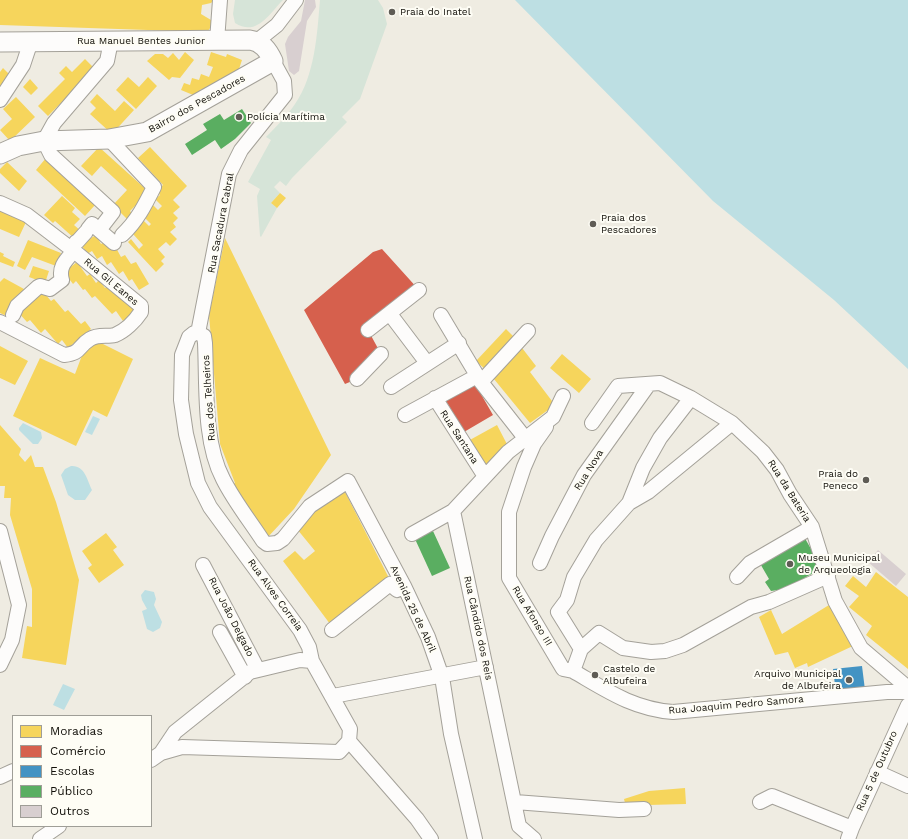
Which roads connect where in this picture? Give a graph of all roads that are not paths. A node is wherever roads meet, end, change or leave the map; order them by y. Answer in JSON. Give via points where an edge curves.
{"nodes":[{"id":1,"x":220,"y":0,"type":"edge"},
{"id":2,"x":296,"y":0,"type":"edge"},
{"id":3,"x":32,"y":41,"type":"junction"},
{"id":4,"x":110,"y":41,"type":"junction"},
{"id":5,"x":217,"y":41,"type":"junction"},
{"id":6,"x":0,"y":42,"type":"edge"},
{"id":7,"x":257,"y":42,"type":"junction"},
{"id":8,"x":274,"y":61,"type":"junction"},
{"id":9,"x":0,"y":100,"type":"edge"},
{"id":10,"x":110,"y":139,"type":"junction"},
{"id":11,"x":44,"y":141,"type":"junction"},
{"id":12,"x":0,"y":154,"type":"edge"},
{"id":13,"x":0,"y":203,"type":"edge"},
{"id":14,"x":113,"y":212,"type":"junction"},
{"id":15,"x":103,"y":225,"type":"dead end"},
{"id":16,"x":122,"y":235,"type":"junction"},
{"id":17,"x":81,"y":238,"type":"junction"},
{"id":18,"x":419,"y":290,"type":"dead end"},
{"id":19,"x":390,"y":314,"type":"junction"},
{"id":20,"x":13,"y":315,"type":"dead end"},
{"id":21,"x":441,"y":315,"type":"dead end"},
{"id":22,"x":0,"y":322,"type":"edge"},
{"id":23,"x":368,"y":330,"type":"dead end"},
{"id":24,"x":528,"y":331,"type":"dead end"},
{"id":25,"x":198,"y":333,"type":"junction"},
{"id":26,"x":459,"y":343,"type":"junction"},
{"id":27,"x":381,"y":354,"type":"dead end"},
{"id":28,"x":427,"y":363,"type":"junction"},
{"id":29,"x":357,"y":379,"type":"dead end"},
{"id":30,"x":479,"y":379,"type":"junction"},
{"id":31,"x":649,"y":384,"type":"junction"},
{"id":32,"x":391,"y":387,"type":"dead end"},
{"id":33,"x":563,"y":396,"type":"dead end"},
{"id":34,"x":434,"y":398,"type":"junction"},
{"id":35,"x":691,"y":398,"type":"junction"},
{"id":36,"x":405,"y":415,"type":"dead end"},
{"id":37,"x":553,"y":417,"type":"junction"},
{"id":38,"x":592,"y":422,"type":"dead end"},
{"id":39,"x":732,"y":423,"type":"junction"},
{"id":40,"x":525,"y":438,"type":"junction"},
{"id":41,"x":484,"y":475,"type":"junction"},
{"id":42,"x":348,"y":481,"type":"joint"},
{"id":43,"x":629,"y":503,"type":"junction"},
{"id":44,"x":453,"y":511,"type":"junction"},
{"id":45,"x":812,"y":528,"type":"junction"},
{"id":46,"x":0,"y":531,"type":"edge"},
{"id":47,"x":412,"y":534,"type":"dead end"},
{"id":48,"x":540,"y":563,"type":"dead end"},
{"id":49,"x":203,"y":565,"type":"dead end"},
{"id":50,"x":828,"y":576,"type":"junction"},
{"id":51,"x":737,"y":577,"type":"dead end"},
{"id":52,"x":404,"y":586,"type":"junction"},
{"id":53,"x":332,"y":630,"type":"dead end"},
{"id":54,"x":220,"y":632,"type":"dead end"},
{"id":55,"x":581,"y":649,"type":"junction"},
{"id":56,"x":312,"y":661,"type":"junction"},
{"id":57,"x":0,"y":665,"type":"edge"},
{"id":58,"x":486,"y":667,"type":"junction"},
{"id":59,"x":258,"y":670,"type":"junction"},
{"id":60,"x":573,"y":671,"type":"junction"},
{"id":61,"x":245,"y":677,"type":"junction"},
{"id":62,"x":442,"y":677,"type":"junction"},
{"id":63,"x":908,"y":688,"type":"edge"},
{"id":64,"x":908,"y":692,"type":"edge"},
{"id":65,"x":333,"y":696,"type":"junction"},
{"id":66,"x":908,"y":705,"type":"edge"},
{"id":67,"x":172,"y":736,"type":"junction"},
{"id":68,"x":349,"y":741,"type":"junction"},
{"id":69,"x":182,"y":747,"type":"junction"},
{"id":70,"x":156,"y":757,"type":"edge"},
{"id":71,"x":12,"y":771,"type":"edge"},
{"id":72,"x":877,"y":772,"type":"junction"},
{"id":73,"x":0,"y":777,"type":"edge"},
{"id":74,"x":908,"y":786,"type":"edge"},
{"id":75,"x":515,"y":802,"type":"junction"},
{"id":76,"x":760,"y":802,"type":"dead end"},
{"id":77,"x":644,"y":809,"type":"dead end"},
{"id":78,"x":58,"y":827,"type":"edge"},
{"id":79,"x":850,"y":834,"type":"edge"},
{"id":80,"x":40,"y":839,"type":"edge"},
{"id":81,"x":431,"y":839,"type":"edge"},
{"id":82,"x":475,"y":839,"type":"edge"},
{"id":83,"x":534,"y":839,"type":"edge"}],
"edges":[{"from":1,"to":5,"type":"street"},
{"from":2,"to":7,"type":"street","via":[[277,25]]},
{"from":3,"to":4,"type":"street","name":"Rua Manuel Bentes Junior"},
{"from":3,"to":6,"type":"street","name":"Rua Manuel Bentes Junior"},
{"from":3,"to":9,"type":"street","via":[[22,65]]},
{"from":4,"to":5,"type":"street","name":"Rua Manuel Bentes Junior"},
{"from":4,"to":11,"type":"street","via":[[107,61],[54,123]]},
{"from":5,"to":7,"type":"street","name":"Rua Manuel Bentes Junior"},
{"from":7,"to":8,"type":"street","via":[[268,50]]},
{"from":8,"to":10,"type":"street","name":"Bairro dos Pescadores","via":[[147,132]]},
{"from":8,"to":25,"type":"street","name":"Rua Sacadura Cabral","via":[[284,81],[285,95],[241,150],[229,174]]},
{"from":10,"to":11,"type":"street","name":"Bairro dos Pescadores"},
{"from":10,"to":16,"type":"street","via":[[154,186],[142,212]]},
{"from":11,"to":12,"type":"street","name":"Bairro dos Pescadores","via":[[18,146]]},
{"from":11,"to":14,"type":"street","via":[[51,156]]},
{"from":13,"to":17,"type":"street","name":"Rua Gil Eanes"},
{"from":14,"to":15,"type":"street"},
{"from":14,"to":16,"type":"street"},
{"from":16,"to":17,"type":"street","via":[[92,224]]},
{"from":17,"to":20,"type":"street","via":[[62,266],[62,280],[50,289],[40,286],[17,306]]},
{"from":17,"to":22,"type":"street","name":"Rua Gil Eanes","via":[[141,306],[141,312],[135,320],[114,335],[101,335],[90,339],[76,354],[64,355]]},
{"from":18,"to":19,"type":"street"},
{"from":19,"to":23,"type":"street"},
{"from":19,"to":28,"type":"street"},
{"from":21,"to":26,"type":"street"},
{"from":24,"to":30,"type":"street"},
{"from":25,"to":42,"type":"street","name":"Rua dos Telheiros","via":[[204,336],[205,343],[210,431],[214,455],[222,478],[263,541],[271,545],[283,539],[310,506]]},
{"from":25,"to":56,"type":"street","name":"Rua Alves Correia","via":[[189,338],[182,355],[181,400],[198,483],[210,507],[300,630]]},
{"from":26,"to":28,"type":"street"},
{"from":26,"to":30,"type":"street"},
{"from":27,"to":29,"type":"street"},
{"from":28,"to":32,"type":"street"},
{"from":30,"to":34,"type":"street"},
{"from":30,"to":40,"type":"street"},
{"from":31,"to":35,"type":"street","name":"Rua da Bateria","via":[[660,383]]},
{"from":31,"to":38,"type":"street","name":"Rua da Bateria","via":[[618,386]]},
{"from":31,"to":48,"type":"street","name":"Rua Nova","via":[[584,475]]},
{"from":33,"to":37,"type":"street","name":"Rua Afonso III"},
{"from":34,"to":36,"type":"street"},
{"from":34,"to":41,"type":"street","name":"Rua Santana"},
{"from":35,"to":39,"type":"street","name":"Rua da Bateria"},
{"from":35,"to":43,"type":"street","via":[[660,438],[643,468]]},
{"from":37,"to":40,"type":"street"},
{"from":37,"to":60,"type":"street","name":"Rua Afonso III","via":[[532,450],[508,512],[509,578],[563,669]]},
{"from":39,"to":43,"type":"street","via":[[648,492]]},
{"from":39,"to":45,"type":"street","name":"Rua da Bateria","via":[[764,452]]},
{"from":40,"to":41,"type":"street"},
{"from":41,"to":44,"type":"street"},
{"from":42,"to":52,"type":"street","name":"Avenida 25 de Abril"},
{"from":43,"to":55,"type":"street","via":[[596,540],[574,577],[558,612]]},
{"from":44,"to":47,"type":"street"},
{"from":44,"to":58,"type":"street","name":"Rua Cândido dos Reis"},
{"from":45,"to":50,"type":"street","name":"Rua da Bateria"},
{"from":45,"to":51,"type":"street","via":[[750,563]]},
{"from":46,"to":57,"type":"street","via":[[19,605],[12,640]]},
{"from":49,"to":59,"type":"street","name":"Rua João Delgado"},
{"from":50,"to":55,"type":"street","via":[[769,602],[751,607],[683,645],[665,651],[634,651],[623,648],[598,633]]},
{"from":50,"to":63,"type":"street","name":"Rua da Bateria","via":[[835,601],[861,648]]},
{"from":52,"to":53,"type":"street","via":[[397,590],[390,584]]},
{"from":52,"to":62,"type":"street","name":"Avenida 25 de Abril","via":[[428,637]]},
{"from":54,"to":61,"type":"street"},
{"from":55,"to":60,"type":"street"},
{"from":56,"to":59,"type":"street","via":[[300,660]]},
{"from":56,"to":65,"type":"street","name":"Rua Alves Correia"},
{"from":58,"to":62,"type":"street"},
{"from":58,"to":75,"type":"street","name":"Rua Cândido dos Reis"},
{"from":59,"to":61,"type":"street","via":[[250,672]]},
{"from":60,"to":64,"type":"street","name":"Rua Joaquim Pedro Samora","via":[[629,703],[653,710],[673,712]]},
{"from":61,"to":67,"type":"street"},
{"from":62,"to":65,"type":"street"},
{"from":62,"to":82,"type":"street","name":"Avenida 25 de Abril","via":[[451,734]]},
{"from":65,"to":68,"type":"street","name":"Rua Alves Correia","via":[[350,728]]},
{"from":66,"to":72,"type":"street","name":"Rua 5 de Outubro"},
{"from":67,"to":69,"type":"street","via":[[174,744]]},
{"from":67,"to":70,"type":"street"},
{"from":68,"to":69,"type":"street","via":[[339,752]]},
{"from":68,"to":81,"type":"street","via":[[417,819]]},
{"from":69,"to":70,"type":"street"},
{"from":71,"to":73,"type":"street"},
{"from":72,"to":74,"type":"street"},
{"from":72,"to":79,"type":"street","name":"Rua 5 de Outubro"},
{"from":75,"to":77,"type":"street","via":[[619,810]]},
{"from":75,"to":83,"type":"street","name":"Rua Cândido dos Reis","via":[[519,826]]},
{"from":76,"to":79,"type":"street","via":[[772,796]]},
{"from":78,"to":80,"type":"street"}]}
